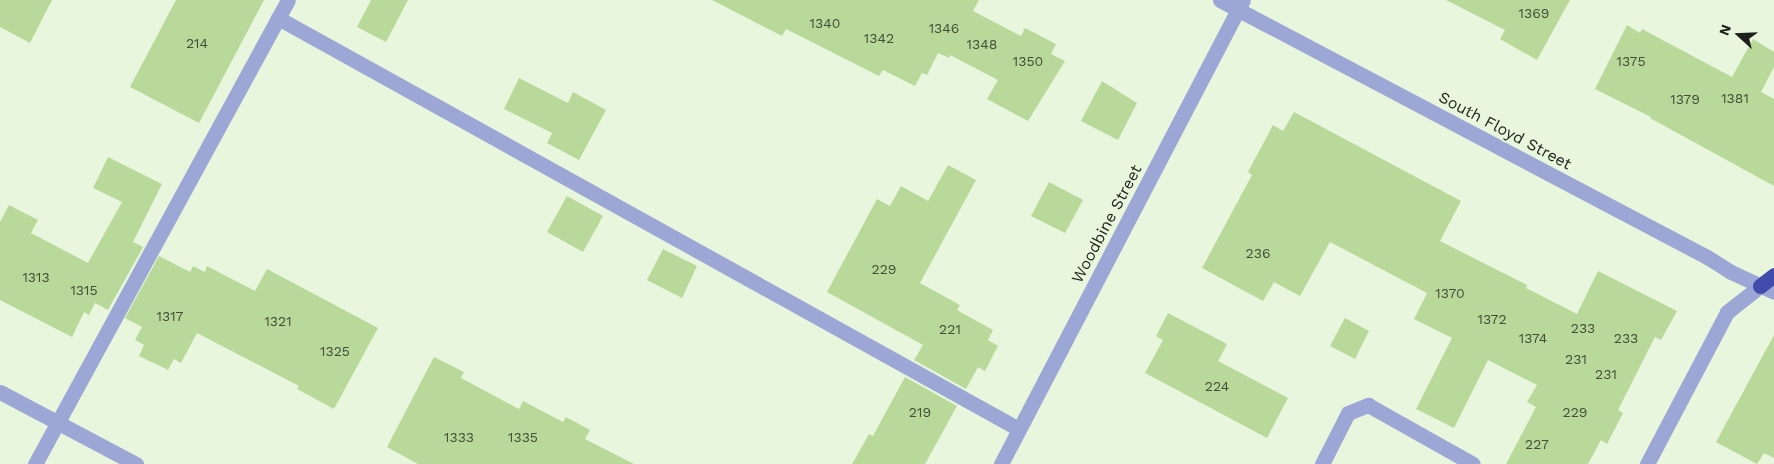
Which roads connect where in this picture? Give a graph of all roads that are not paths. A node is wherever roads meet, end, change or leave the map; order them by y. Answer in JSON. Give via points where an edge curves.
{"nodes":[{"id":1,"x":288,"y":0,"type":"edge"},
{"id":2,"x":1220,"y":0,"type":"edge"},
{"id":3,"x":1241,"y":5,"type":"edge"},
{"id":4,"x":278,"y":18,"type":"junction"},
{"id":5,"x":1774,"y":275,"type":"edge"},
{"id":6,"x":1767,"y":289,"type":"edge"},
{"id":7,"x":0,"y":392,"type":"edge"},
{"id":8,"x":57,"y":422,"type":"junction"},
{"id":9,"x":1019,"y":429,"type":"junction"},
{"id":10,"x":35,"y":464,"type":"edge"},
{"id":11,"x":136,"y":464,"type":"edge"},
{"id":12,"x":1001,"y":464,"type":"edge"},
{"id":13,"x":1322,"y":464,"type":"edge"},
{"id":14,"x":1473,"y":464,"type":"edge"},
{"id":15,"x":1647,"y":464,"type":"edge"}],
"edges":[{"from":1,"to":4,"type":"street"},
{"from":2,"to":3,"type":"street","name":"South Floyd Street"},
{"from":3,"to":6,"type":"street","name":"South Floyd Street"},
{"from":3,"to":9,"type":"street","name":"Woodbine Street"},
{"from":4,"to":8,"type":"street"},
{"from":4,"to":9,"type":"street"},
{"from":5,"to":6,"type":"highway"},
{"from":6,"to":15,"type":"street","via":[[1727,312]]},
{"from":7,"to":8,"type":"street"},
{"from":8,"to":10,"type":"street"},
{"from":8,"to":11,"type":"street"},
{"from":9,"to":12,"type":"street","name":"Woodbine Street"},
{"from":13,"to":14,"type":"street","via":[[1348,413],[1368,405]]}]}
